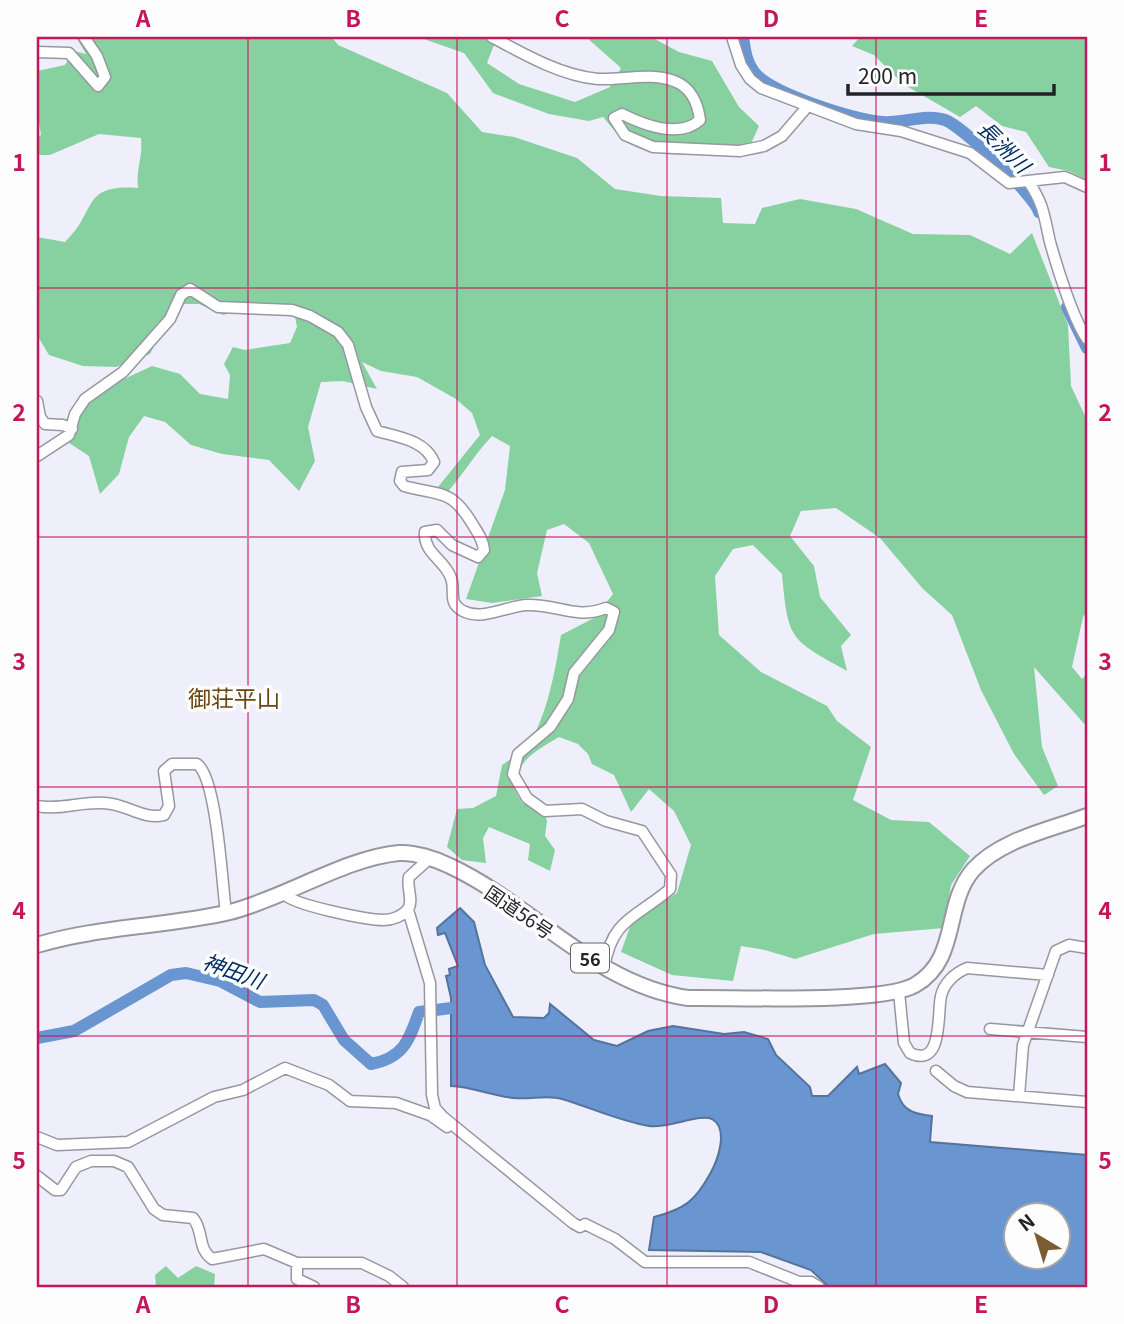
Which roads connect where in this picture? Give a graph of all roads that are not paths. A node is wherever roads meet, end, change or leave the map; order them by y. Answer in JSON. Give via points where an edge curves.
{"nodes":[{"id":1,"x":84,"y":37,"type":"edge"},
{"id":2,"x":492,"y":37,"type":"edge"},
{"id":3,"x":732,"y":37,"type":"edge"},
{"id":4,"x":37,"y":52,"type":"edge"},
{"id":5,"x":807,"y":107,"type":"junction"},
{"id":6,"x":1028,"y":181,"type":"junction"},
{"id":7,"x":1087,"y":187,"type":"edge"},
{"id":8,"x":1087,"y":339,"type":"edge"},
{"id":9,"x":37,"y":401,"type":"edge"},
{"id":10,"x":72,"y":429,"type":"junction"},
{"id":11,"x":37,"y":456,"type":"edge"},
{"id":12,"x":37,"y":806,"type":"edge"},
{"id":13,"x":1087,"y":816,"type":"edge"},
{"id":14,"x":430,"y":858,"type":"junction"},
{"id":15,"x":284,"y":894,"type":"junction"},
{"id":16,"x":408,"y":910,"type":"junction"},
{"id":17,"x":226,"y":913,"type":"junction"},
{"id":18,"x":37,"y":945,"type":"edge"},
{"id":19,"x":1087,"y":947,"type":"edge"},
{"id":20,"x":604,"y":968,"type":"junction"},
{"id":21,"x":1048,"y":975,"type":"junction"},
{"id":22,"x":900,"y":992,"type":"junction"},
{"id":23,"x":989,"y":1029,"type":"dead end"},
{"id":24,"x":1027,"y":1032,"type":"junction"},
{"id":25,"x":1087,"y":1037,"type":"edge"},
{"id":26,"x":936,"y":1071,"type":"dead end"},
{"id":27,"x":1019,"y":1097,"type":"junction"},
{"id":28,"x":1087,"y":1102,"type":"edge"},
{"id":29,"x":37,"y":1138,"type":"edge"},
{"id":30,"x":477,"y":1146,"type":"junction"},
{"id":31,"x":37,"y":1176,"type":"edge"},
{"id":32,"x":297,"y":1263,"type":"junction"},
{"id":33,"x":314,"y":1287,"type":"edge"},
{"id":34,"x":403,"y":1287,"type":"edge"},
{"id":35,"x":819,"y":1287,"type":"edge"}],
"edges":[{"from":1,"to":4,"type":"street","via":[[104,69],[105,77],[98,86],[69,53]]},
{"from":2,"to":5,"type":"street","via":[[571,73],[675,81],[699,109],[700,120],[694,126],[654,127],[622,114],[614,118],[625,135],[653,147],[750,150],[782,136]]},
{"from":3,"to":5,"type":"street","via":[[750,79]]},
{"from":5,"to":6,"type":"street","via":[[970,153],[1009,183]]},
{"from":6,"to":7,"type":"street","via":[[1065,177]]},
{"from":6,"to":8,"type":"street","via":[[1041,199],[1050,241],[1076,320]]},
{"from":9,"to":10,"type":"street","via":[[45,424]]},
{"from":10,"to":11,"type":"street"},
{"from":10,"to":20,"type":"street","via":[[85,399],[124,372],[190,289],[218,307],[260,307],[310,316],[338,332],[348,345],[377,431],[415,442],[435,462],[428,470],[402,472],[400,481],[404,486],[453,497],[483,543],[478,557],[452,545],[437,530],[425,532],[425,545],[451,576],[457,607],[474,615],[544,604],[580,615],[611,608],[609,629],[578,664],[568,699],[550,727],[518,754],[513,774],[527,799],[545,811],[582,809],[642,831],[671,875],[670,889],[619,928],[610,941]]},
{"from":12,"to":17,"type":"street","via":[[57,809],[80,802],[110,803],[152,817],[164,815],[169,806],[164,771],[172,764],[197,764],[205,772],[218,827]]},
{"from":13,"to":22,"type":"highway","name":"国道56号","number":"56","via":[[1003,847],[971,872],[941,961],[929,975]]},
{"from":14,"to":15,"type":"highway","name":"国道56号","number":"56","via":[[401,853],[362,862]]},
{"from":14,"to":16,"type":"street","via":[[409,877]]},
{"from":14,"to":20,"type":"highway","name":"国道56号","number":"56","via":[[464,873]]},
{"from":15,"to":16,"type":"street","via":[[299,902],[372,919],[393,919]]},
{"from":15,"to":17,"type":"highway","name":"国道56号","number":"56"},
{"from":16,"to":30,"type":"street","via":[[430,983],[435,1108]]},
{"from":17,"to":18,"type":"highway","name":"国道56号","number":"56","via":[[108,929]]},
{"from":19,"to":21,"type":"street","via":[[1069,944],[1056,951]]},
{"from":20,"to":22,"type":"highway","name":"国道56号","number":"56","via":[[634,985],[688,998]]},
{"from":21,"to":22,"type":"street","via":[[959,971],[941,994],[935,1045],[920,1055],[910,1053],[904,1043]]},
{"from":21,"to":24,"type":"street"},
{"from":23,"to":24,"type":"street"},
{"from":24,"to":25,"type":"street"},
{"from":24,"to":27,"type":"street"},
{"from":26,"to":27,"type":"street","via":[[967,1092]]},
{"from":27,"to":28,"type":"street"},
{"from":29,"to":30,"type":"street","via":[[57,1145],[128,1142],[214,1097],[243,1090],[285,1068],[330,1085],[350,1101],[396,1103],[430,1115]]},
{"from":30,"to":35,"type":"street","via":[[573,1223],[604,1232],[645,1262],[749,1262]]},
{"from":31,"to":32,"type":"street","via":[[61,1190],[76,1167],[91,1161],[114,1161],[128,1167],[154,1209],[163,1215],[193,1217],[202,1248],[212,1259],[264,1249]]},
{"from":32,"to":33,"type":"street","via":[[297,1279]]},
{"from":32,"to":34,"type":"street","via":[[362,1263]]}]}
